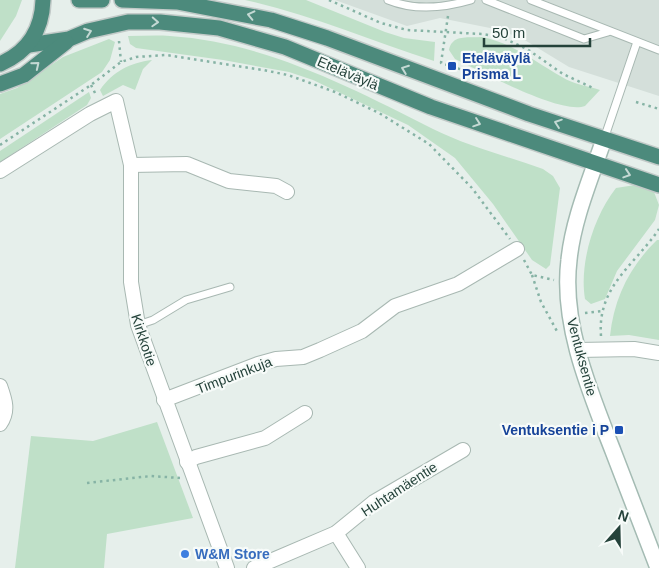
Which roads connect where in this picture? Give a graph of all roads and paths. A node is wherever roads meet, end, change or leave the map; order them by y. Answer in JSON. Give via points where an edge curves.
{"nodes":[{"id":1,"x":43,"y":0,"type":"edge"},
{"id":2,"x":79,"y":0,"type":"edge"},
{"id":3,"x":102,"y":0,"type":"edge"},
{"id":4,"x":122,"y":0,"type":"edge"},
{"id":5,"x":329,"y":0,"type":"edge"},
{"id":6,"x":388,"y":0,"type":"edge"},
{"id":7,"x":471,"y":0,"type":"edge"},
{"id":8,"x":486,"y":0,"type":"edge"},
{"id":9,"x":531,"y":0,"type":"edge"},
{"id":10,"x":424,"y":4,"type":"edge"},
{"id":11,"x":444,"y":32,"type":"junction"},
{"id":12,"x":608,"y":32,"type":"junction"},
{"id":13,"x":69,"y":40,"type":"junction"},
{"id":14,"x":119,"y":41,"type":"dead end"},
{"id":15,"x":637,"y":42,"type":"junction"},
{"id":16,"x":29,"y":45,"type":"junction"},
{"id":17,"x":659,"y":50,"type":"edge"},
{"id":18,"x":121,"y":62,"type":"junction"},
{"id":19,"x":0,"y":64,"type":"edge"},
{"id":20,"x":472,"y":73,"type":"dead end"},
{"id":21,"x":0,"y":84,"type":"edge"},
{"id":22,"x":593,"y":88,"type":"dead end"},
{"id":23,"x":636,"y":102,"type":"dead end"},
{"id":24,"x":659,"y":109,"type":"edge"},
{"id":25,"x":604,"y":139,"type":"junction"},
{"id":26,"x":0,"y":145,"type":"edge"},
{"id":27,"x":659,"y":157,"type":"edge"},
{"id":28,"x":596,"y":164,"type":"junction"},
{"id":29,"x":131,"y":165,"type":"junction"},
{"id":30,"x":0,"y":171,"type":"edge"},
{"id":31,"x":659,"y":185,"type":"edge"},
{"id":32,"x":288,"y":192,"type":"dead end"},
{"id":33,"x":659,"y":229,"type":"edge"},
{"id":34,"x":517,"y":249,"type":"junction"},
{"id":35,"x":568,"y":284,"type":"junction"},
{"id":36,"x":230,"y":287,"type":"dead end"},
{"id":37,"x":603,"y":311,"type":"junction"},
{"id":38,"x":571,"y":315,"type":"junction"},
{"id":39,"x":138,"y":325,"type":"junction"},
{"id":40,"x":578,"y":350,"type":"junction"},
{"id":41,"x":602,"y":350,"type":"junction"},
{"id":42,"x":659,"y":353,"type":"edge"},
{"id":43,"x":0,"y":386,"type":"edge"},
{"id":44,"x":164,"y":400,"type":"junction"},
{"id":45,"x":305,"y":413,"type":"dead end"},
{"id":46,"x":0,"y":424,"type":"edge"},
{"id":47,"x":463,"y":450,"type":"dead end"},
{"id":48,"x":187,"y":462,"type":"junction"},
{"id":49,"x":194,"y":479,"type":"junction"},
{"id":50,"x":88,"y":483,"type":"dead end"},
{"id":51,"x":336,"y":533,"type":"junction"},
{"id":52,"x":227,"y":568,"type":"edge"},
{"id":53,"x":254,"y":568,"type":"edge"},
{"id":54,"x":358,"y":568,"type":"edge"},
{"id":55,"x":658,"y":568,"type":"edge"}],
"edges":[{"from":1,"to":16,"type":"highway","via":[[39,26]]},
{"from":2,"to":3,"type":"highway"},
{"from":25,"to":4,"type":"highway","name":"Eteläväylä","one_way":true,"via":[[271,20],[177,2]]},
{"from":5,"to":11,"type":"path","via":[[380,23],[407,30]]},
{"from":6,"to":10,"type":"lane"},
{"from":7,"to":10,"type":"lane","via":[[450,6]]},
{"from":8,"to":12,"type":"lane","via":[[584,39]]},
{"from":9,"to":12,"type":"lane"},
{"from":11,"to":20,"type":"path","via":[[441,62]]},
{"from":11,"to":22,"type":"path","via":[[482,34],[515,42],[563,74]]},
{"from":12,"to":15,"type":"lane"},
{"from":13,"to":16,"type":"highway","name":"Eteläväylä"},
{"from":21,"to":13,"type":"highway","one_way":true,"via":[[24,75]]},
{"from":13,"to":28,"type":"highway","name":"Eteläväylä","one_way":true,"via":[[107,26],[145,21],[204,26],[251,36],[324,62],[430,107]]},
{"from":14,"to":18,"type":"path"},
{"from":15,"to":17,"type":"lane"},
{"from":15,"to":25,"type":"lane"},
{"from":16,"to":19,"type":"highway","via":[[17,56]]},
{"from":18,"to":26,"type":"path","via":[[92,85]]},
{"from":18,"to":34,"type":"path","via":[[152,56],[193,59],[288,75],[379,113],[429,144],[472,188]]},
{"from":23,"to":24,"type":"path"},
{"from":25,"to":27,"type":"highway","name":"Eteläväylä"},
{"from":25,"to":28,"type":"main road","name":"Ventuksentie"},
{"from":28,"to":31,"type":"highway","name":"Eteläväylä","one_way":true},
{"from":28,"to":35,"type":"main road","name":"Ventuksentie","via":[[573,235]]},
{"from":29,"to":30,"type":"street","name":"Kirkkotie","via":[[116,101]]},
{"from":29,"to":32,"type":"street","via":[[187,164],[229,181],[276,186]]},
{"from":29,"to":39,"type":"street","name":"Kirkkotie","via":[[131,282]]},
{"from":33,"to":37,"type":"path","via":[[618,279]]},
{"from":34,"to":35,"type":"path","via":[[532,275]]},
{"from":34,"to":44,"type":"street","name":"Timpurinkuja","via":[[458,284],[395,306],[362,331],[320,350],[258,364]]},
{"from":35,"to":38,"type":"main road","name":"Ventuksentie"},
{"from":36,"to":39,"type":"lane","via":[[186,300]]},
{"from":37,"to":38,"type":"path"},
{"from":37,"to":41,"type":"path","via":[[600,326]]},
{"from":38,"to":40,"type":"main road","name":"Ventuksentie"},
{"from":39,"to":44,"type":"street","name":"Kirkkotie"},
{"from":40,"to":41,"type":"street"},
{"from":40,"to":55,"type":"main road","name":"Ventuksentie"},
{"from":41,"to":42,"type":"street","via":[[634,348]]},
{"from":43,"to":46,"type":"street","via":[[6,407]]},
{"from":44,"to":48,"type":"street","name":"Kirkkotie"},
{"from":45,"to":48,"type":"street","via":[[265,438]]},
{"from":47,"to":51,"type":"street","name":"Huhtamäentie","via":[[374,502]]},
{"from":48,"to":49,"type":"street","name":"Kirkkotie"},
{"from":49,"to":50,"type":"path","via":[[151,476]]},
{"from":49,"to":52,"type":"street","name":"Kirkkotie"},
{"from":51,"to":53,"type":"street","name":"Huhtamäentie"},
{"from":51,"to":54,"type":"street"}]}
